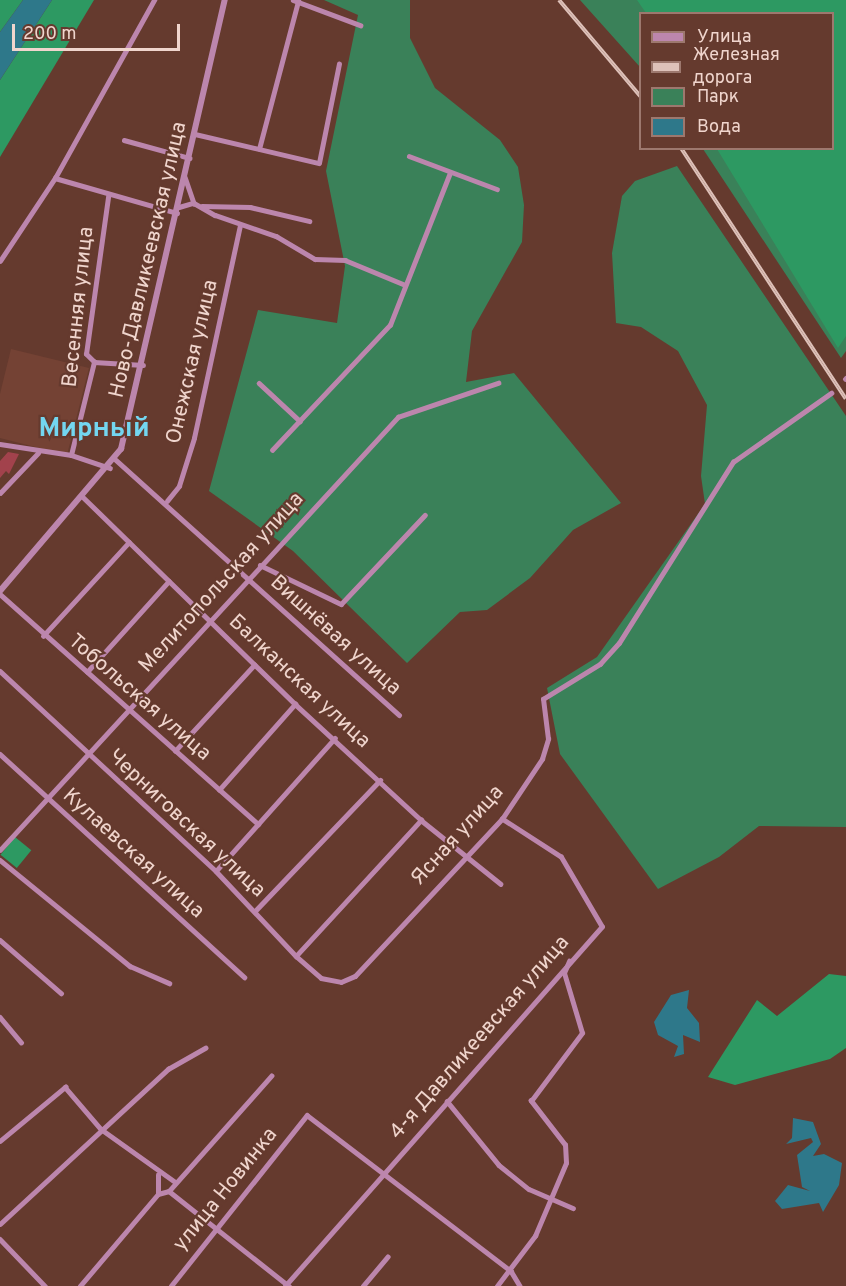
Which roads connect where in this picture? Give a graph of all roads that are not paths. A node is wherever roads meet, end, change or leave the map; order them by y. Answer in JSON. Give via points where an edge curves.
{"nodes":[{"id":1,"x":154,"y":0,"type":"edge"},
{"id":2,"x":225,"y":0,"type":"edge"},
{"id":3,"x":295,"y":1,"type":"edge"},
{"id":4,"x":360,"y":25,"type":"dead end"},
{"id":5,"x":339,"y":64,"type":"dead end"},
{"id":6,"x":195,"y":134,"type":"junction"},
{"id":7,"x":124,"y":140,"type":"dead end"},
{"id":8,"x":259,"y":149,"type":"junction"},
{"id":9,"x":409,"y":156,"type":"dead end"},
{"id":10,"x":190,"y":158,"type":"junction"},
{"id":11,"x":450,"y":172,"type":"junction"},
{"id":12,"x":185,"y":177,"type":"junction"},
{"id":13,"x":55,"y":178,"type":"junction"},
{"id":14,"x":497,"y":189,"type":"dead end"},
{"id":15,"x":108,"y":198,"type":"junction"},
{"id":16,"x":194,"y":203,"type":"junction"},
{"id":17,"x":200,"y":206,"type":"junction"},
{"id":18,"x":178,"y":210,"type":"junction"},
{"id":19,"x":309,"y":221,"type":"dead end"},
{"id":20,"x":240,"y":226,"type":"junction"},
{"id":21,"x":0,"y":261,"type":"edge"},
{"id":22,"x":403,"y":284,"type":"junction"},
{"id":23,"x":94,"y":362,"type":"junction"},
{"id":24,"x":144,"y":365,"type":"junction"},
{"id":25,"x":259,"y":383,"type":"dead end"},
{"id":26,"x":498,"y":384,"type":"dead end"},
{"id":27,"x":831,"y":393,"type":"dead end"},
{"id":28,"x":300,"y":421,"type":"junction"},
{"id":29,"x":0,"y":444,"type":"edge"},
{"id":30,"x":272,"y":450,"type":"dead end"},
{"id":31,"x":38,"y":453,"type":"junction"},
{"id":32,"x":71,"y":455,"type":"junction"},
{"id":33,"x":116,"y":460,"type":"junction"},
{"id":34,"x":110,"y":468,"type":"junction"},
{"id":35,"x":0,"y":493,"type":"edge"},
{"id":36,"x":82,"y":496,"type":"junction"},
{"id":37,"x":166,"y":501,"type":"junction"},
{"id":38,"x":425,"y":515,"type":"dead end"},
{"id":39,"x":129,"y":542,"type":"junction"},
{"id":40,"x":260,"y":565,"type":"junction"},
{"id":41,"x":246,"y":580,"type":"junction"},
{"id":42,"x":169,"y":581,"type":"junction"},
{"id":43,"x":0,"y":593,"type":"edge"},
{"id":44,"x":210,"y":621,"type":"junction"},
{"id":45,"x":43,"y":636,"type":"junction"},
{"id":46,"x":254,"y":665,"type":"junction"},
{"id":47,"x":0,"y":670,"type":"edge"},
{"id":48,"x":87,"y":672,"type":"junction"},
{"id":49,"x":295,"y":704,"type":"junction"},
{"id":50,"x":128,"y":710,"type":"junction"},
{"id":51,"x":399,"y":715,"type":"dead end"},
{"id":52,"x":335,"y":738,"type":"junction"},
{"id":53,"x":175,"y":750,"type":"junction"},
{"id":54,"x":0,"y":754,"type":"edge"},
{"id":55,"x":87,"y":754,"type":"junction"},
{"id":56,"x":380,"y":780,"type":"junction"},
{"id":57,"x":219,"y":790,"type":"junction"},
{"id":58,"x":46,"y":798,"type":"junction"},
{"id":59,"x":502,"y":819,"type":"junction"},
{"id":60,"x":421,"y":820,"type":"junction"},
{"id":61,"x":258,"y":824,"type":"junction"},
{"id":62,"x":1,"y":846,"type":"edge"},
{"id":63,"x":464,"y":856,"type":"junction"},
{"id":64,"x":0,"y":860,"type":"edge"},
{"id":65,"x":216,"y":871,"type":"junction"},
{"id":66,"x":501,"y":884,"type":"dead end"},
{"id":67,"x":255,"y":911,"type":"junction"},
{"id":68,"x":0,"y":940,"type":"edge"},
{"id":69,"x":296,"y":956,"type":"junction"},
{"id":70,"x":570,"y":958,"type":"junction"},
{"id":71,"x":355,"y":976,"type":"joint"},
{"id":72,"x":244,"y":977,"type":"dead end"},
{"id":73,"x":170,"y":983,"type":"dead end"},
{"id":74,"x":61,"y":993,"type":"dead end"},
{"id":75,"x":0,"y":1017,"type":"edge"},
{"id":76,"x":21,"y":1042,"type":"dead end"},
{"id":77,"x":205,"y":1048,"type":"dead end"},
{"id":78,"x":271,"y":1076,"type":"dead end"},
{"id":79,"x":447,"y":1101,"type":"junction"},
{"id":80,"x":101,"y":1130,"type":"junction"},
{"id":81,"x":0,"y":1141,"type":"edge"},
{"id":82,"x":158,"y":1174,"type":"junction"},
{"id":83,"x":382,"y":1175,"type":"junction"},
{"id":84,"x":174,"y":1181,"type":"junction"},
{"id":85,"x":169,"y":1191,"type":"junction"},
{"id":86,"x":158,"y":1194,"type":"junction"},
{"id":87,"x":548,"y":1195,"type":"junction"},
{"id":88,"x":573,"y":1208,"type":"dead end"},
{"id":89,"x":0,"y":1224,"type":"edge"},
{"id":90,"x":213,"y":1229,"type":"junction"},
{"id":91,"x":0,"y":1239,"type":"edge"},
{"id":92,"x":387,"y":1257,"type":"dead end"},
{"id":93,"x":511,"y":1271,"type":"junction"},
{"id":94,"x":287,"y":1285,"type":"edge"},
{"id":95,"x":45,"y":1286,"type":"edge"},
{"id":96,"x":80,"y":1286,"type":"edge"},
{"id":97,"x":171,"y":1286,"type":"edge"},
{"id":98,"x":363,"y":1286,"type":"edge"},
{"id":99,"x":497,"y":1286,"type":"edge"},
{"id":100,"x":520,"y":1286,"type":"edge"}],
"edges":[{"from":1,"to":13,"type":"street"},
{"from":2,"to":6,"type":"street","name":"Ново-Давликеевская улица"},
{"from":3,"to":4,"type":"street"},
{"from":3,"to":8,"type":"street"},
{"from":5,"to":8,"type":"street","via":[[319,163]]},
{"from":6,"to":8,"type":"street"},
{"from":6,"to":10,"type":"street","name":"Ново-Давликеевская улица"},
{"from":7,"to":10,"type":"street"},
{"from":9,"to":11,"type":"street"},
{"from":10,"to":12,"type":"street","name":"Ново-Давликеевская улица"},
{"from":11,"to":14,"type":"street"},
{"from":11,"to":22,"type":"street"},
{"from":12,"to":16,"type":"street"},
{"from":12,"to":18,"type":"street","name":"Ново-Давликеевская улица"},
{"from":13,"to":15,"type":"street"},
{"from":13,"to":21,"type":"street"},
{"from":15,"to":18,"type":"street"},
{"from":15,"to":23,"type":"street","name":"Весенняя улица","via":[[86,354]]},
{"from":16,"to":17,"type":"street"},
{"from":16,"to":18,"type":"street"},
{"from":17,"to":19,"type":"street","via":[[232,205]]},
{"from":17,"to":20,"type":"street"},
{"from":18,"to":24,"type":"street","name":"Ново-Давликеевская улица"},
{"from":20,"to":22,"type":"street","via":[[276,236],[315,259],[345,260]]},
{"from":20,"to":37,"type":"street","name":"Онежская улица","via":[[194,438],[179,486]]},
{"from":22,"to":28,"type":"street","via":[[390,325]]},
{"from":23,"to":24,"type":"street"},
{"from":23,"to":32,"type":"street","name":"Весенняя улица"},
{"from":24,"to":33,"type":"street","name":"Ново-Давликеевская улица"},
{"from":25,"to":28,"type":"street"},
{"from":26,"to":40,"type":"street","name":"Мелитопольская улица","via":[[398,417]]},
{"from":27,"to":59,"type":"street","name":"Ясная улица","via":[[742,455],[718,481],[677,558],[619,643],[600,664],[543,699],[548,740],[542,759]]},
{"from":28,"to":30,"type":"street"},
{"from":29,"to":31,"type":"street"},
{"from":31,"to":32,"type":"street"},
{"from":31,"to":35,"type":"street"},
{"from":32,"to":34,"type":"street"},
{"from":33,"to":34,"type":"street","name":"Ново-Давликеевская улица"},
{"from":33,"to":37,"type":"street","name":"Вишнёвая улица"},
{"from":34,"to":36,"type":"street","name":"Ново-Давликеевская улица"},
{"from":36,"to":39,"type":"street","name":"Балканская улица"},
{"from":36,"to":43,"type":"street","name":"Ново-Давликеевская улица"},
{"from":37,"to":41,"type":"street","name":"Вишнёвая улица"},
{"from":38,"to":40,"type":"street","via":[[341,604]]},
{"from":39,"to":42,"type":"street","name":"Балканская улица"},
{"from":39,"to":45,"type":"street"},
{"from":40,"to":41,"type":"street","name":"Мелитопольская улица"},
{"from":41,"to":44,"type":"street","name":"Мелитопольская улица","via":[[243,590]]},
{"from":41,"to":51,"type":"street","name":"Вишнёвая улица"},
{"from":42,"to":44,"type":"street","name":"Балканская улица"},
{"from":42,"to":48,"type":"street"},
{"from":43,"to":45,"type":"street","name":"Тобольская улица"},
{"from":44,"to":46,"type":"street","name":"Балканская улица"},
{"from":44,"to":50,"type":"street","name":"Мелитопольская улица"},
{"from":45,"to":48,"type":"street","name":"Тобольская улица"},
{"from":46,"to":49,"type":"street","name":"Балканская улица"},
{"from":46,"to":53,"type":"street"},
{"from":47,"to":55,"type":"street","name":"Черниговская улица"},
{"from":48,"to":50,"type":"street","name":"Тобольская улица"},
{"from":49,"to":52,"type":"street","name":"Балканская улица"},
{"from":49,"to":57,"type":"street"},
{"from":50,"to":53,"type":"street","name":"Тобольская улица"},
{"from":50,"to":55,"type":"street","name":"Мелитопольская улица"},
{"from":52,"to":56,"type":"street","name":"Балканская улица"},
{"from":52,"to":61,"type":"street"},
{"from":53,"to":57,"type":"street","name":"Тобольская улица"},
{"from":54,"to":58,"type":"street","name":"Кулаевская улица"},
{"from":55,"to":58,"type":"street","name":"Мелитопольская улица"},
{"from":55,"to":65,"type":"street","name":"Черниговская улица"},
{"from":56,"to":60,"type":"street","name":"Балканская улица"},
{"from":56,"to":67,"type":"street"},
{"from":57,"to":61,"type":"street","name":"Тобольская улица"},
{"from":58,"to":62,"type":"street","name":"Мелитопольская улица"},
{"from":58,"to":72,"type":"street","name":"Кулаевская улица"},
{"from":59,"to":63,"type":"street","name":"Ясная улица"},
{"from":59,"to":70,"type":"street","name":"4-я Давликеевская улица","via":[[561,857],[602,927]]},
{"from":60,"to":63,"type":"street","name":"Балканская улица"},
{"from":60,"to":69,"type":"street"},
{"from":61,"to":65,"type":"street"},
{"from":63,"to":66,"type":"street","name":"Балканская улица"},
{"from":63,"to":71,"type":"street","name":"Ясная улица"},
{"from":64,"to":73,"type":"street","via":[[130,966]]},
{"from":65,"to":67,"type":"street","name":"Черниговская улица"},
{"from":67,"to":69,"type":"street","name":"Черниговская улица"},
{"from":68,"to":74,"type":"street"},
{"from":69,"to":71,"type":"street","name":"Черниговская улица","via":[[321,978],[341,982]]},
{"from":70,"to":79,"type":"street","name":"4-я Давликеевская улица"},
{"from":70,"to":87,"type":"street","via":[[564,974],[582,1033],[531,1101],[567,1152],[563,1175]]},
{"from":75,"to":76,"type":"street"},
{"from":77,"to":80,"type":"street","via":[[168,1069]]},
{"from":78,"to":84,"type":"street"},
{"from":79,"to":83,"type":"street","name":"4-я Давликеевская улица"},
{"from":79,"to":87,"type":"street","via":[[499,1165],[529,1189]]},
{"from":80,"to":81,"type":"street","via":[[65,1088]]},
{"from":80,"to":82,"type":"street"},
{"from":80,"to":89,"type":"street"},
{"from":82,"to":84,"type":"street"},
{"from":82,"to":86,"type":"street"},
{"from":83,"to":90,"type":"street","name":"улица Новинка","via":[[307,1115]]},
{"from":83,"to":93,"type":"street"},
{"from":83,"to":94,"type":"street","name":"4-я Давликеевская улица"},
{"from":84,"to":85,"type":"street"},
{"from":85,"to":86,"type":"street"},
{"from":85,"to":90,"type":"street"},
{"from":86,"to":96,"type":"street"},
{"from":87,"to":88,"type":"street"},
{"from":87,"to":93,"type":"street","via":[[535,1236]]},
{"from":90,"to":94,"type":"street"},
{"from":90,"to":97,"type":"street","name":"улица Новинка"},
{"from":91,"to":95,"type":"street"},
{"from":92,"to":98,"type":"street"},
{"from":93,"to":99,"type":"street"},
{"from":93,"to":100,"type":"street"}]}
